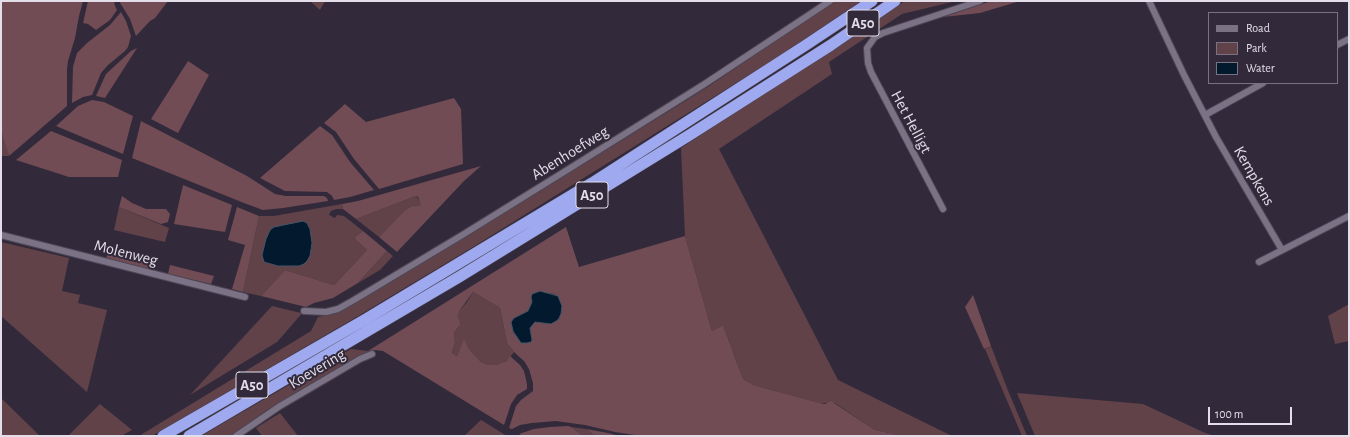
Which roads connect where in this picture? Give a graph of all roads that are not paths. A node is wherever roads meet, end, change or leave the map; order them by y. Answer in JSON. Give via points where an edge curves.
{"nodes":[{"id":1,"x":830,"y":1,"type":"edge"},
{"id":2,"x":872,"y":1,"type":"edge"},
{"id":3,"x":895,"y":1,"type":"edge"},
{"id":4,"x":980,"y":1,"type":"edge"},
{"id":5,"x":1149,"y":1,"type":"edge"},
{"id":6,"x":1349,"y":39,"type":"edge"},
{"id":7,"x":1338,"y":45,"type":"edge"},
{"id":8,"x":1261,"y":84,"type":"edge"},
{"id":9,"x":1205,"y":115,"type":"junction"},
{"id":10,"x":943,"y":209,"type":"dead end"},
{"id":11,"x":1349,"y":216,"type":"edge"},
{"id":12,"x":1,"y":235,"type":"edge"},
{"id":13,"x":1282,"y":250,"type":"junction"},
{"id":14,"x":1259,"y":262,"type":"dead end"},
{"id":15,"x":245,"y":297,"type":"dead end"},
{"id":16,"x":304,"y":312,"type":"dead end"},
{"id":17,"x":372,"y":354,"type":"dead end"},
{"id":18,"x":164,"y":436,"type":"edge"},
{"id":19,"x":189,"y":436,"type":"edge"},
{"id":20,"x":236,"y":436,"type":"edge"}],
"edges":[{"from":1,"to":16,"type":"street","name":"Abenhoefweg","via":[[703,85],[338,309],[317,313]]},
{"from":2,"to":18,"type":"highway","number":"A50","via":[[592,183],[322,345]]},
{"from":3,"to":19,"type":"highway","number":"A50","via":[[688,136],[473,269]]},
{"from":4,"to":10,"type":"street","name":"Het Helligt","via":[[883,33],[867,48],[871,72]]},
{"from":5,"to":9,"type":"street","name":"Kempkens"},
{"from":6,"to":7,"type":"street"},
{"from":8,"to":9,"type":"street"},
{"from":9,"to":13,"type":"street","name":"Kempkens"},
{"from":11,"to":13,"type":"street"},
{"from":12,"to":15,"type":"street","name":"Molenweg"},
{"from":13,"to":14,"type":"street"},
{"from":17,"to":20,"type":"street","name":"Koevering","via":[[280,406]]}]}
